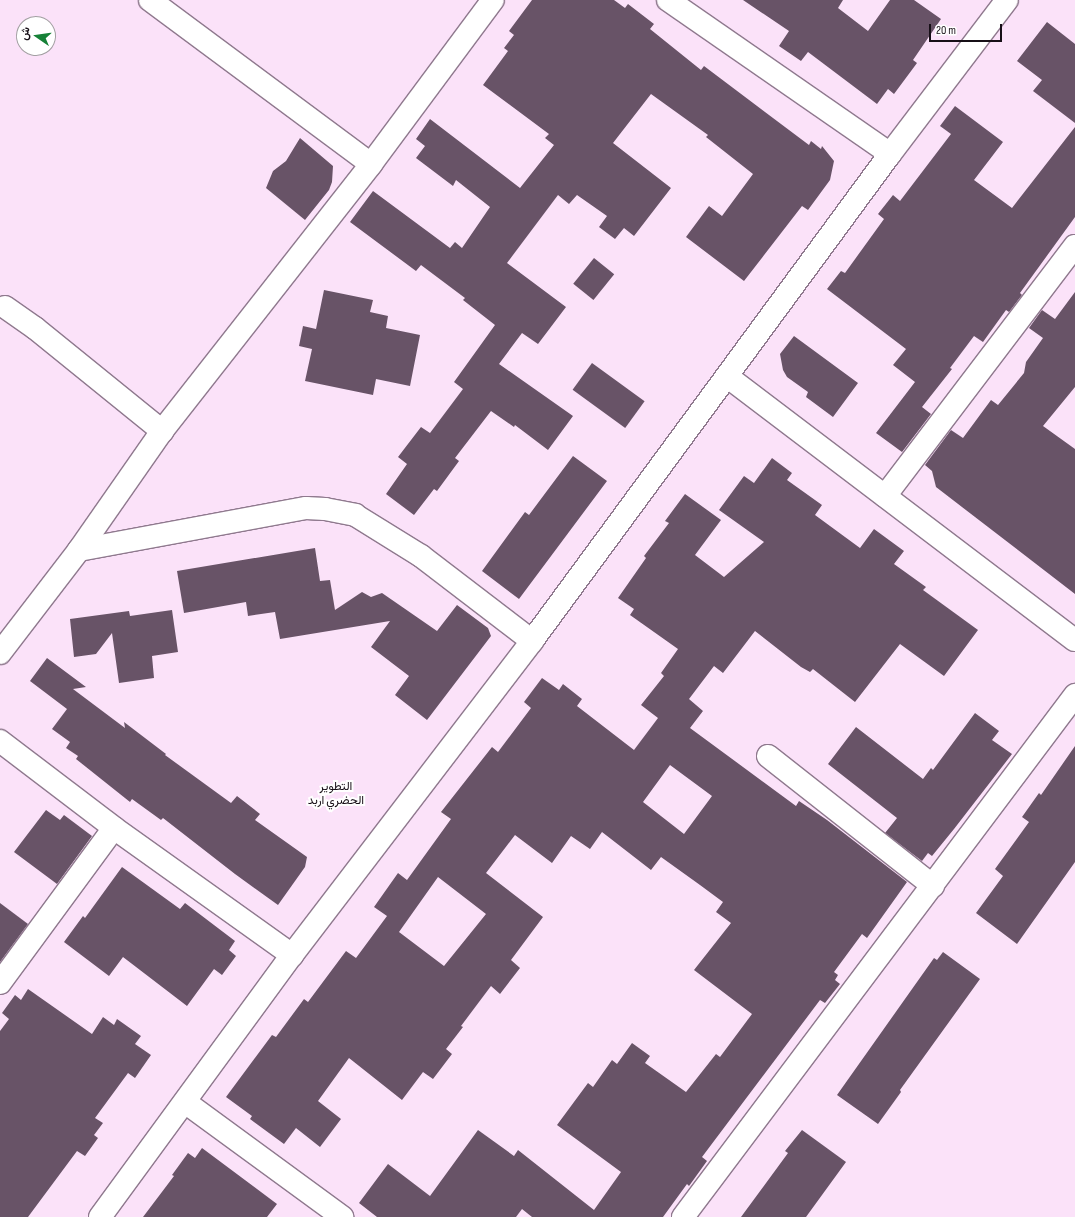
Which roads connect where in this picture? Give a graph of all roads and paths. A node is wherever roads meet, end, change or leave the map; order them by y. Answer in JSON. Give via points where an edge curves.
{"nodes":[{"id":1,"x":150,"y":0,"type":"edge"},
{"id":2,"x":493,"y":0,"type":"edge"},
{"id":3,"x":668,"y":0,"type":"edge"},
{"id":4,"x":1007,"y":0,"type":"edge"},
{"id":5,"x":890,"y":154,"type":"junction"},
{"id":6,"x":371,"y":164,"type":"junction"},
{"id":7,"x":1075,"y":246,"type":"edge"},
{"id":8,"x":5,"y":307,"type":"dead end"},
{"id":9,"x":728,"y":377,"type":"junction"},
{"id":10,"x":162,"y":431,"type":"junction"},
{"id":11,"x":885,"y":496,"type":"junction"},
{"id":12,"x":79,"y":550,"type":"junction"},
{"id":13,"x":1075,"y":640,"type":"edge"},
{"id":14,"x":532,"y":641,"type":"junction"},
{"id":15,"x":0,"y":653,"type":"edge"},
{"id":16,"x":1075,"y":695,"type":"edge"},
{"id":17,"x":0,"y":741,"type":"edge"},
{"id":18,"x":768,"y":756,"type":"dead end"},
{"id":19,"x":114,"y":828,"type":"junction"},
{"id":20,"x":933,"y":886,"type":"junction"},
{"id":21,"x":292,"y":955,"type":"junction"},
{"id":22,"x":0,"y":983,"type":"edge"},
{"id":23,"x":185,"y":1102,"type":"junction"},
{"id":24,"x":100,"y":1217,"type":"edge"},
{"id":25,"x":342,"y":1217,"type":"edge"},
{"id":26,"x":684,"y":1217,"type":"edge"}],
"edges":[{"from":1,"to":6,"type":"street"},
{"from":2,"to":6,"type":"street"},
{"from":3,"to":5,"type":"street"},
{"from":4,"to":5,"type":"street"},
{"from":5,"to":9,"type":"street"},
{"from":6,"to":10,"type":"street"},
{"from":7,"to":11,"type":"street"},
{"from":8,"to":10,"type":"street","via":[[35,328]]},
{"from":9,"to":11,"type":"street"},
{"from":9,"to":14,"type":"street"},
{"from":10,"to":12,"type":"street"},
{"from":11,"to":13,"type":"street"},
{"from":12,"to":14,"type":"street","via":[[306,508],[348,513],[421,556]]},
{"from":12,"to":15,"type":"street"},
{"from":14,"to":21,"type":"street"},
{"from":16,"to":20,"type":"street"},
{"from":17,"to":19,"type":"street"},
{"from":18,"to":20,"type":"street"},
{"from":19,"to":21,"type":"street"},
{"from":19,"to":22,"type":"street"},
{"from":20,"to":26,"type":"street"},
{"from":21,"to":23,"type":"street"},
{"from":23,"to":24,"type":"street"},
{"from":23,"to":25,"type":"street"}]}
